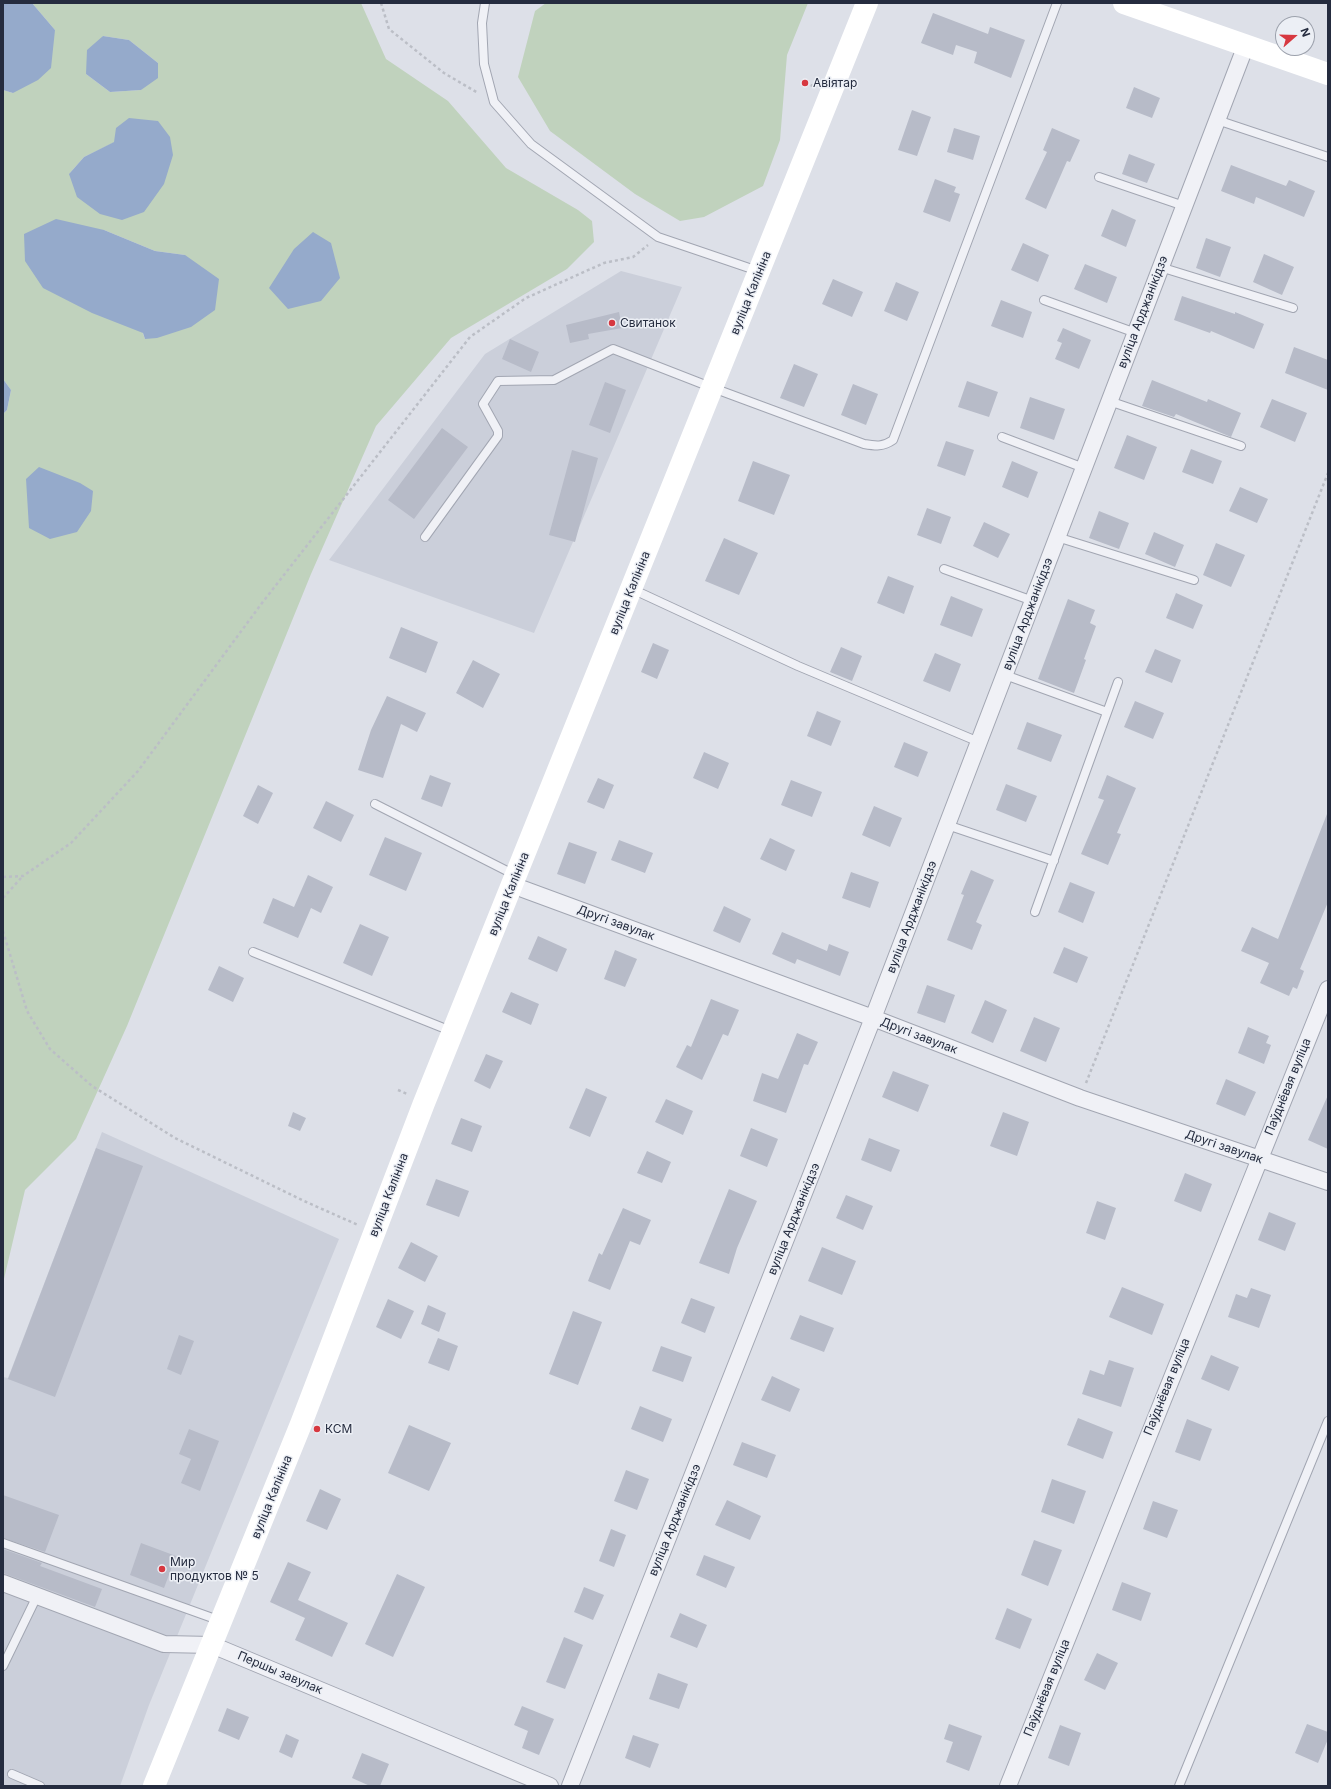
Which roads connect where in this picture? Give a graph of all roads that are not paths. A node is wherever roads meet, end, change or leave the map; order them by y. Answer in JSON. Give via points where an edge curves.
{"nodes":[{"id":1,"x":485,"y":3,"type":"edge"},
{"id":2,"x":867,"y":3,"type":"edge"},
{"id":3,"x":1057,"y":3,"type":"edge"},
{"id":4,"x":1124,"y":3,"type":"edge"},
{"id":5,"x":1148,"y":7,"type":"edge"},
{"id":6,"x":1246,"y":45,"type":"junction"},
{"id":7,"x":1328,"y":74,"type":"edge"},
{"id":8,"x":1217,"y":120,"type":"junction"},
{"id":9,"x":1328,"y":157,"type":"edge"},
{"id":10,"x":1099,"y":176,"type":"dead end"},
{"id":11,"x":1184,"y":206,"type":"junction"},
{"id":12,"x":1160,"y":267,"type":"junction"},
{"id":13,"x":759,"y":271,"type":"junction"},
{"id":14,"x":1044,"y":300,"type":"dead end"},
{"id":15,"x":1293,"y":308,"type":"dead end"},
{"id":16,"x":1136,"y":332,"type":"junction"},
{"id":17,"x":713,"y":388,"type":"junction"},
{"id":18,"x":1109,"y":401,"type":"junction"},
{"id":19,"x":1002,"y":437,"type":"dead end"},
{"id":20,"x":1241,"y":446,"type":"dead end"},
{"id":21,"x":1084,"y":468,"type":"junction"},
{"id":22,"x":425,"y":537,"type":"dead end"},
{"id":23,"x":1057,"y":537,"type":"junction"},
{"id":24,"x":944,"y":569,"type":"dead end"},
{"id":25,"x":1194,"y":580,"type":"dead end"},
{"id":26,"x":632,"y":589,"type":"junction"},
{"id":27,"x":1033,"y":601,"type":"junction"},
{"id":28,"x":1005,"y":675,"type":"junction"},
{"id":29,"x":1118,"y":682,"type":"dead end"},
{"id":30,"x":1107,"y":712,"type":"junction"},
{"id":31,"x":979,"y":742,"type":"junction"},
{"id":32,"x":375,"y":804,"type":"dead end"},
{"id":33,"x":947,"y":825,"type":"junction"},
{"id":34,"x":1054,"y":861,"type":"junction"},
{"id":35,"x":514,"y":880,"type":"junction"},
{"id":36,"x":1035,"y":912,"type":"dead end"},
{"id":37,"x":254,"y":952,"type":"dead end"},
{"id":38,"x":1328,"y":989,"type":"edge"},
{"id":39,"x":873,"y":1018,"type":"junction"},
{"id":40,"x":453,"y":1032,"type":"junction"},
{"id":41,"x":1258,"y":1159,"type":"junction"},
{"id":42,"x":1328,"y":1182,"type":"edge"},
{"id":43,"x":1328,"y":1421,"type":"edge"},
{"id":44,"x":3,"y":1543,"type":"edge"},
{"id":45,"x":3,"y":1583,"type":"edge"},
{"id":46,"x":37,"y":1596,"type":"junction"},
{"id":47,"x":222,"y":1621,"type":"junction"},
{"id":48,"x":212,"y":1644,"type":"junction"},
{"id":49,"x":3,"y":1666,"type":"edge"},
{"id":50,"x":12,"y":1774,"type":"dead end"},
{"id":51,"x":40,"y":1786,"type":"edge"},
{"id":52,"x":154,"y":1786,"type":"edge"},
{"id":53,"x":550,"y":1786,"type":"edge"},
{"id":54,"x":570,"y":1786,"type":"edge"},
{"id":55,"x":1008,"y":1786,"type":"edge"},
{"id":56,"x":1179,"y":1786,"type":"edge"}],
"edges":[{"from":1,"to":13,"type":"lane","via":[[482,23],[484,64],[494,102],[531,144],[658,237]]},
{"from":2,"to":13,"type":"street","name":"вуліца Калініна"},
{"from":3,"to":17,"type":"lane","via":[[893,440],[876,447],[864,444]]},
{"from":4,"to":5,"type":"street"},
{"from":5,"to":6,"type":"street"},
{"from":6,"to":7,"type":"street"},
{"from":6,"to":8,"type":"street","name":"вуліца Арджанікідзэ"},
{"from":8,"to":9,"type":"lane"},
{"from":8,"to":11,"type":"street","name":"вуліца Арджанікідзэ"},
{"from":10,"to":11,"type":"lane"},
{"from":11,"to":12,"type":"street","name":"вуліца Арджанікідзэ"},
{"from":12,"to":15,"type":"lane"},
{"from":12,"to":16,"type":"street","name":"вуліца Арджанікідзэ"},
{"from":13,"to":17,"type":"street","name":"вуліца Калініна"},
{"from":14,"to":16,"type":"lane"},
{"from":16,"to":18,"type":"street","name":"вуліца Арджанікідзэ"},
{"from":17,"to":22,"type":"lane","via":[[613,349],[554,380],[498,381],[483,404],[498,431],[498,436]]},
{"from":17,"to":26,"type":"street","name":"вуліца Калініна"},
{"from":18,"to":20,"type":"lane"},
{"from":18,"to":21,"type":"street","name":"вуліца Арджанікідзэ"},
{"from":19,"to":21,"type":"lane"},
{"from":21,"to":23,"type":"street","name":"вуліца Арджанікідзэ"},
{"from":23,"to":25,"type":"lane"},
{"from":23,"to":27,"type":"street","name":"вуліца Арджанікідзэ"},
{"from":24,"to":27,"type":"lane"},
{"from":26,"to":31,"type":"lane","via":[[812,672]]},
{"from":26,"to":35,"type":"street","name":"вуліца Калініна"},
{"from":27,"to":28,"type":"street","name":"вуліца Арджанікідзэ"},
{"from":28,"to":30,"type":"lane"},
{"from":28,"to":31,"type":"street","name":"вуліца Арджанікідзэ"},
{"from":29,"to":30,"type":"lane"},
{"from":30,"to":34,"type":"lane"},
{"from":31,"to":33,"type":"street","name":"вуліца Арджанікідзэ"},
{"from":32,"to":35,"type":"lane"},
{"from":33,"to":34,"type":"lane"},
{"from":33,"to":39,"type":"street","name":"вуліца Арджанікідзэ"},
{"from":34,"to":36,"type":"lane"},
{"from":35,"to":39,"type":"street","name":"Другі завулак"},
{"from":35,"to":40,"type":"street","name":"вуліца Калініна"},
{"from":37,"to":40,"type":"lane"},
{"from":38,"to":41,"type":"street","name":"Паўднёвая вуліца"},
{"from":39,"to":41,"type":"street","name":"Другі завулак","via":[[1080,1098]]},
{"from":39,"to":54,"type":"street","name":"вуліца Арджанікідзэ"},
{"from":40,"to":47,"type":"street","name":"вуліца Калініна"},
{"from":41,"to":42,"type":"street","name":"Другі завулак"},
{"from":41,"to":55,"type":"street","name":"Паўднёвая вуліца"},
{"from":43,"to":56,"type":"lane"},
{"from":44,"to":47,"type":"lane"},
{"from":45,"to":46,"type":"street","name":"Першы завулак"},
{"from":46,"to":48,"type":"street","name":"Першы завулак","via":[[164,1644]]},
{"from":46,"to":49,"type":"lane"},
{"from":47,"to":48,"type":"street","name":"вуліца Калініна"},
{"from":48,"to":52,"type":"street","name":"вуліца Калініна"},
{"from":48,"to":53,"type":"street","name":"Першы завулак"},
{"from":50,"to":51,"type":"lane"}]}
